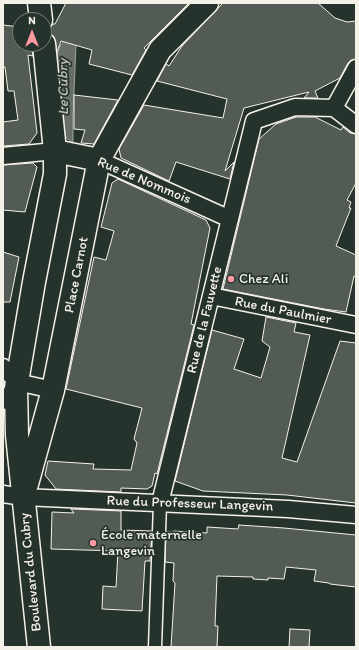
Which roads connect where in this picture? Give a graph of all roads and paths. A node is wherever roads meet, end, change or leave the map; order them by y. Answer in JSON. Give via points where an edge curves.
{"nodes":[{"id":1,"x":207,"y":3,"type":"edge"},
{"id":2,"x":45,"y":52,"type":"edge"},
{"id":3,"x":356,"y":68,"type":"edge"},
{"id":4,"x":334,"y":108,"type":"junction"},
{"id":5,"x":356,"y":125,"type":"edge"},
{"id":6,"x":55,"y":151,"type":"junction"},
{"id":7,"x":3,"y":156,"type":"edge"},
{"id":8,"x":99,"y":160,"type":"junction"},
{"id":9,"x":230,"y":219,"type":"junction"},
{"id":10,"x":211,"y":296,"type":"junction"},
{"id":11,"x":356,"y":325,"type":"edge"},
{"id":12,"x":10,"y":385,"type":"edge"},
{"id":13,"x":53,"y":390,"type":"junction"},
{"id":14,"x":13,"y":496,"type":"edge"},
{"id":15,"x":160,"y":503,"type":"junction"},
{"id":16,"x":356,"y":515,"type":"edge"},
{"id":17,"x":39,"y":647,"type":"edge"},
{"id":18,"x":155,"y":647,"type":"edge"}],
"edges":[{"from":1,"to":8,"type":"main road","name":"Place Carnot","via":[[160,50]]},
{"from":2,"to":6,"type":"main road"},
{"from":3,"to":4,"type":"street"},
{"from":4,"to":5,"type":"street"},
{"from":4,"to":9,"type":"street","name":"Rue de la Fauvette","via":[[295,107],[254,121]]},
{"from":6,"to":7,"type":"street"},
{"from":6,"to":8,"type":"main road","name":"Rue de Nommois"},
{"from":6,"to":12,"type":"main road","via":[[55,174]]},
{"from":8,"to":9,"type":"street","name":"Rue de Nommois"},
{"from":8,"to":13,"type":"main road","name":"Place Carnot"},
{"from":9,"to":10,"type":"street","name":"Rue de la Fauvette"},
{"from":10,"to":11,"type":"street","name":"Rue du Paulmier"},
{"from":10,"to":15,"type":"street","name":"Rue de la Fauvette"},
{"from":12,"to":13,"type":"street"},
{"from":12,"to":14,"type":"main road","via":[[17,435]]},
{"from":13,"to":14,"type":"main road","name":"Place Carnot"},
{"from":14,"to":15,"type":"street","name":"Rue du Professeur Langevin"},
{"from":14,"to":17,"type":"main road","name":"Boulevard du Cubry"},
{"from":15,"to":16,"type":"street","name":"Rue du Professeur Langevin"},
{"from":15,"to":18,"type":"street","name":"Rue de la Fauvette"}]}
